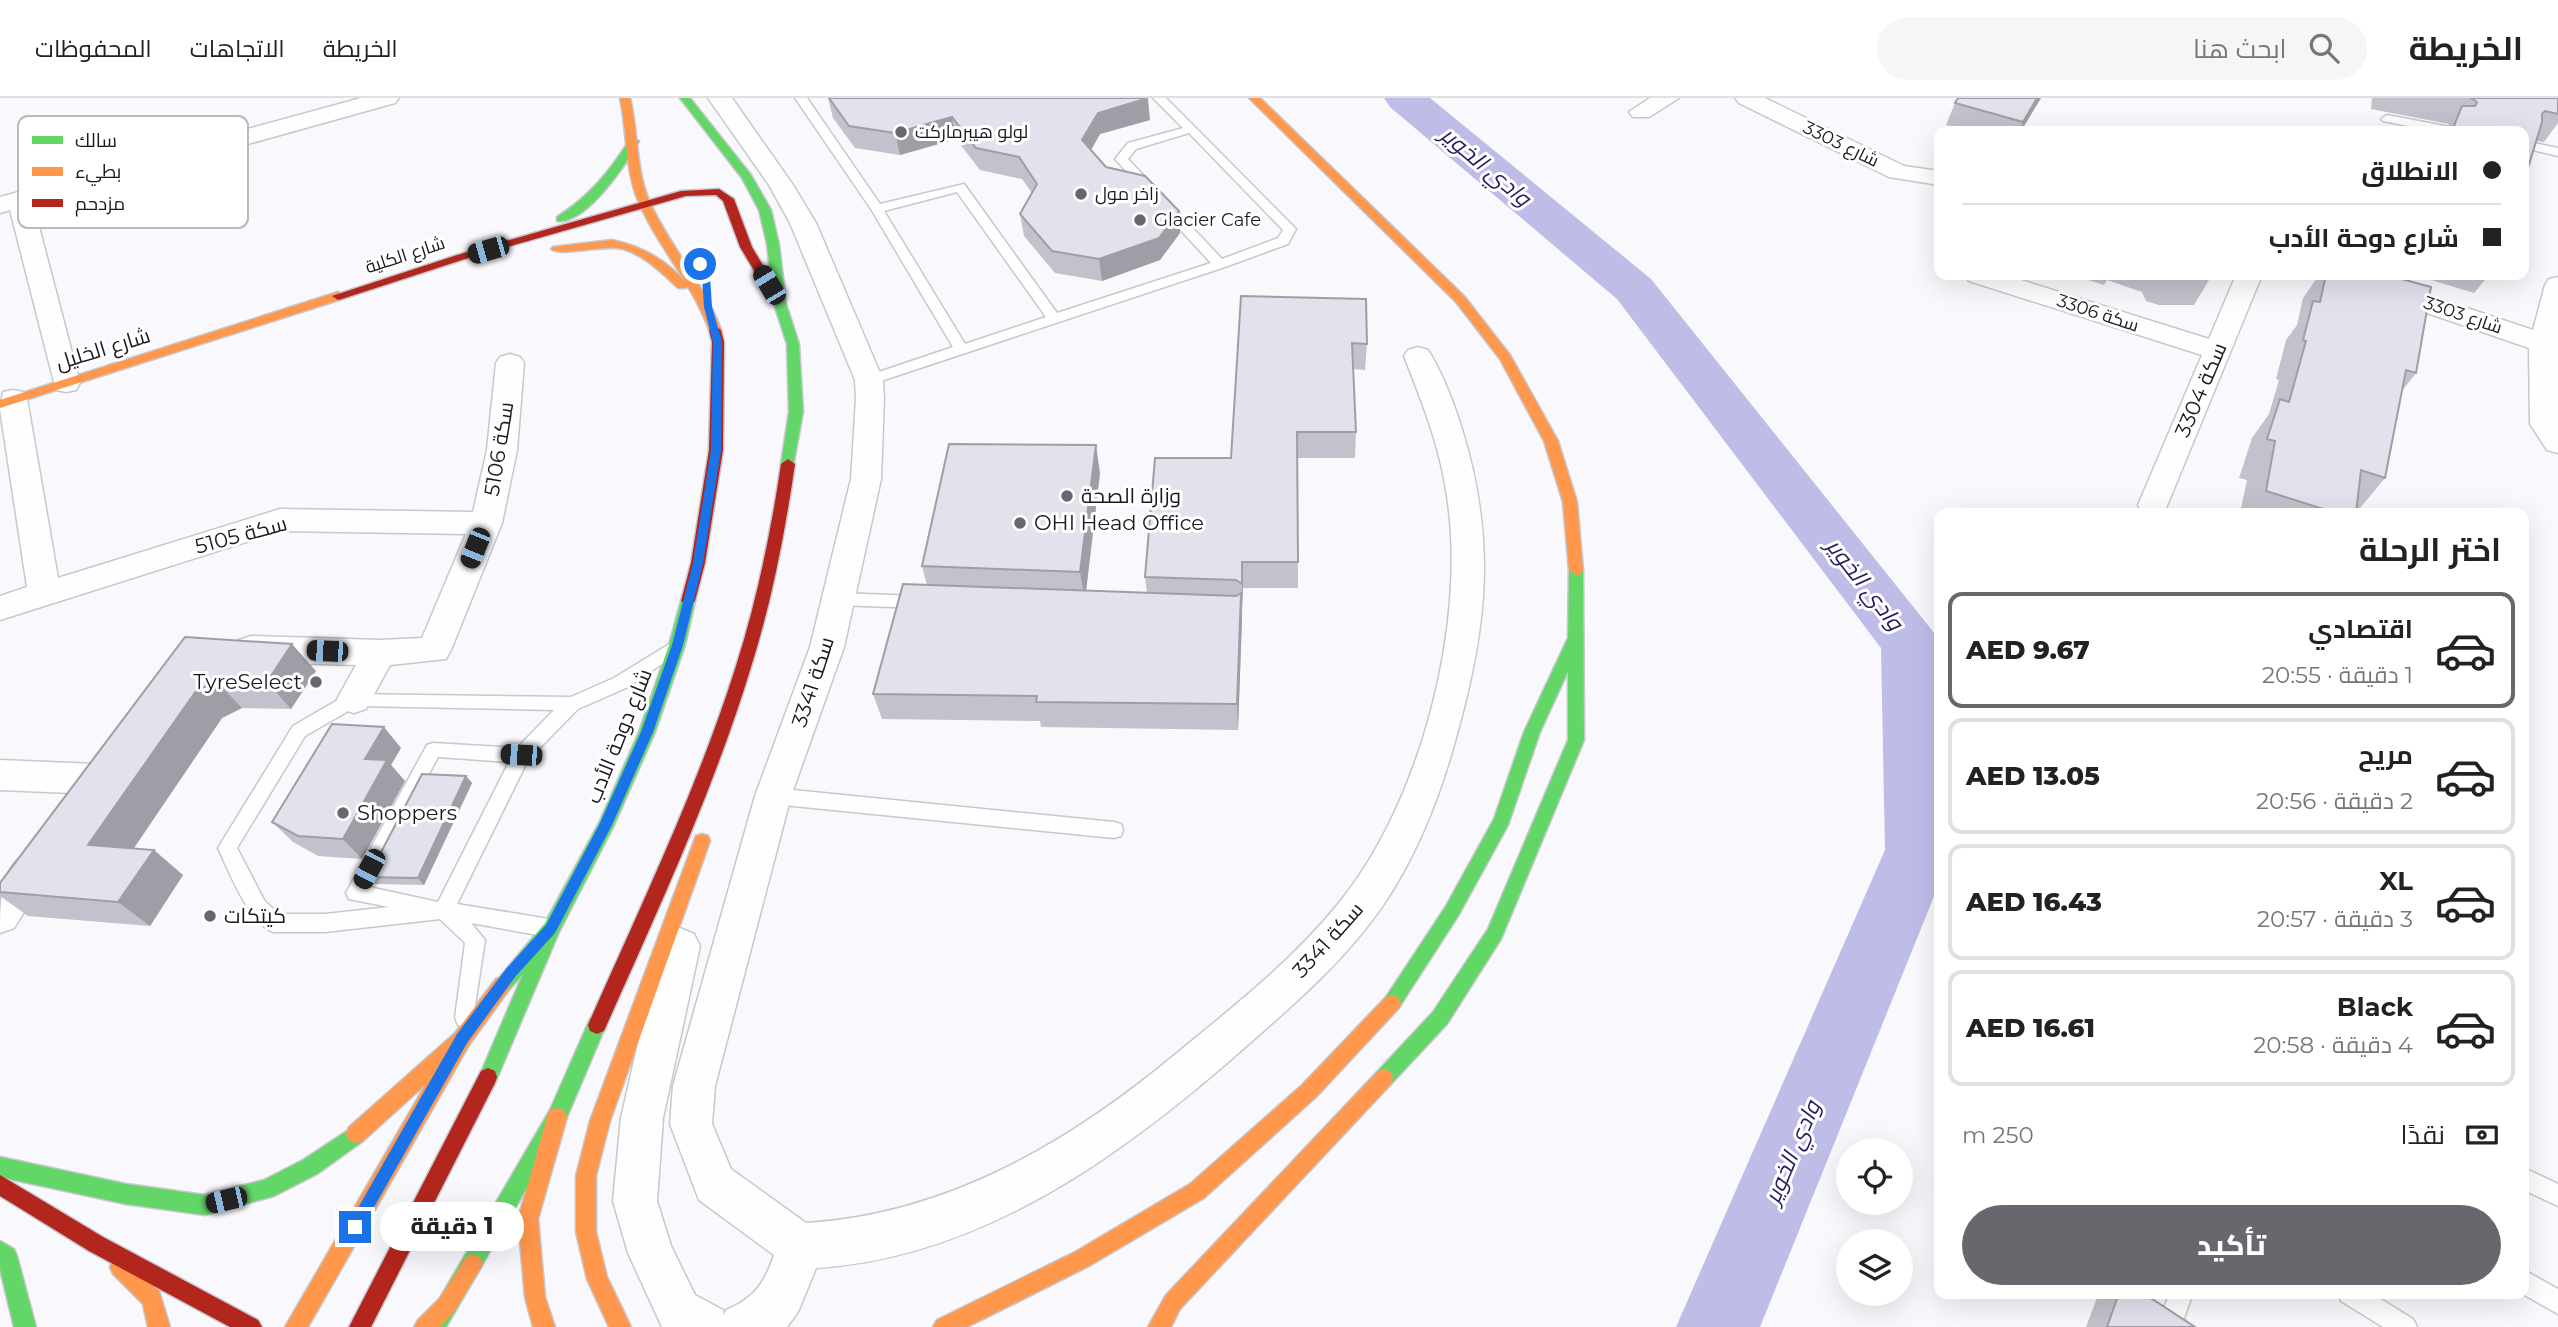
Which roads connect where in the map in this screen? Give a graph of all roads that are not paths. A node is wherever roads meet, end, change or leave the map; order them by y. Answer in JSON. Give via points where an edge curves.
{"nodes":[{"id":1,"x":387,"y":98,"type":"edge"},
{"id":2,"x":625,"y":98,"type":"edge"},
{"id":3,"x":685,"y":98,"type":"edge"},
{"id":4,"x":720,"y":98,"type":"edge"},
{"id":5,"x":801,"y":98,"type":"edge"},
{"id":6,"x":1160,"y":98,"type":"edge"},
{"id":7,"x":1254,"y":98,"type":"edge"},
{"id":8,"x":1667,"y":98,"type":"edge"},
{"id":9,"x":1747,"y":98,"type":"edge"},
{"id":10,"x":1641,"y":111,"type":"dead end"},
{"id":11,"x":2387,"y":119,"type":"dead end"},
{"id":12,"x":2424,"y":126,"type":"edge"},
{"id":13,"x":1191,"y":128,"type":"junction"},
{"id":14,"x":248,"y":137,"type":"edge"},
{"id":15,"x":634,"y":141,"type":"junction"},
{"id":16,"x":2529,"y":146,"type":"edge"},
{"id":17,"x":2558,"y":152,"type":"edge"},
{"id":18,"x":1934,"y":177,"type":"edge"},
{"id":19,"x":10,"y":203,"type":"edge"},
{"id":20,"x":645,"y":206,"type":"junction"},
{"id":21,"x":877,"y":209,"type":"junction"},
{"id":22,"x":740,"y":233,"type":"junction"},
{"id":23,"x":461,"y":257,"type":"junction"},
{"id":24,"x":1220,"y":264,"type":"junction"},
{"id":25,"x":1994,"y":280,"type":"edge"},
{"id":26,"x":2247,"y":280,"type":"edge"},
{"id":27,"x":2356,"y":280,"type":"edge"},
{"id":28,"x":2558,"y":285,"type":"edge"},
{"id":29,"x":780,"y":304,"type":"junction"},
{"id":30,"x":708,"y":307,"type":"junction"},
{"id":31,"x":1054,"y":319,"type":"junction"},
{"id":32,"x":219,"y":335,"type":"junction"},
{"id":33,"x":961,"y":349,"type":"junction"},
{"id":34,"x":2218,"y":351,"type":"junction"},
{"id":35,"x":1418,"y":356,"type":"dead end"},
{"id":36,"x":2548,"y":356,"type":"edge"},
{"id":37,"x":510,"y":363,"type":"dead end"},
{"id":38,"x":869,"y":380,"type":"junction"},
{"id":39,"x":66,"y":383,"type":"junction"},
{"id":40,"x":6,"y":401,"type":"edge"},
{"id":41,"x":2558,"y":443,"type":"edge"},
{"id":42,"x":13,"y":497,"type":"edge"},
{"id":43,"x":2153,"y":505,"type":"dead end"},
{"id":44,"x":486,"y":523,"type":"junction"},
{"id":45,"x":44,"y":592,"type":"junction"},
{"id":46,"x":836,"y":599,"type":"junction"},
{"id":47,"x":933,"y":603,"type":"edge"},
{"id":48,"x":0,"y":608,"type":"edge"},
{"id":49,"x":1576,"y":638,"type":"junction"},
{"id":50,"x":677,"y":645,"type":"junction"},
{"id":51,"x":220,"y":648,"type":"edge"},
{"id":52,"x":380,"y":653,"type":"junction"},
{"id":53,"x":354,"y":699,"type":"junction"},
{"id":54,"x":572,"y":704,"type":"junction"},
{"id":55,"x":521,"y":755,"type":"junction"},
{"id":56,"x":0,"y":775,"type":"edge"},
{"id":57,"x":697,"y":794,"type":"junction"},
{"id":58,"x":773,"y":796,"type":"junction"},
{"id":59,"x":1114,"y":830,"type":"dead end"},
{"id":60,"x":702,"y":842,"type":"junction"},
{"id":61,"x":444,"y":909,"type":"junction"},
{"id":62,"x":0,"y":916,"type":"edge"},
{"id":63,"x":551,"y":929,"type":"junction"},
{"id":64,"x":462,"y":1038,"type":"junction"},
{"id":65,"x":557,"y":1117,"type":"junction"},
{"id":66,"x":0,"y":1167,"type":"edge"},
{"id":67,"x":2529,"y":1181,"type":"edge"},
{"id":68,"x":0,"y":1185,"type":"edge"},
{"id":69,"x":2558,"y":1195,"type":"edge"},
{"id":70,"x":96,"y":1244,"type":"junction"},
{"id":71,"x":800,"y":1246,"type":"junction"},
{"id":72,"x":0,"y":1251,"type":"edge"},
{"id":73,"x":393,"y":1261,"type":"junction"},
{"id":74,"x":473,"y":1264,"type":"junction"},
{"id":75,"x":2529,"y":1285,"type":"edge"},
{"id":76,"x":2180,"y":1299,"type":"edge"},
{"id":77,"x":2359,"y":1299,"type":"edge"},
{"id":78,"x":2558,"y":1302,"type":"edge"},
{"id":79,"x":25,"y":1327,"type":"edge"},
{"id":80,"x":159,"y":1327,"type":"edge"},
{"id":81,"x":251,"y":1327,"type":"edge"},
{"id":82,"x":296,"y":1327,"type":"edge"},
{"id":83,"x":360,"y":1327,"type":"edge"},
{"id":84,"x":376,"y":1327,"type":"edge"},
{"id":85,"x":425,"y":1327,"type":"edge"},
{"id":86,"x":434,"y":1327,"type":"edge"},
{"id":87,"x":544,"y":1327,"type":"edge"},
{"id":88,"x":620,"y":1327,"type":"edge"},
{"id":89,"x":706,"y":1327,"type":"edge"},
{"id":90,"x":743,"y":1327,"type":"edge"},
{"id":91,"x":944,"y":1327,"type":"edge"},
{"id":92,"x":1160,"y":1327,"type":"edge"},
{"id":93,"x":2177,"y":1327,"type":"edge"},
{"id":94,"x":2405,"y":1327,"type":"edge"}],
"edges":[{"from":1,"to":14,"type":"street"},
{"from":2,"to":15,"type":"main road","name":"شارع دوحة الأدب"},
{"from":3,"to":29,"type":"main road","via":[[747,177],[765,210]]},
{"from":4,"to":38,"type":"street","name":"سكة 3341","via":[[803,223]]},
{"from":5,"to":21,"type":"lane"},
{"from":6,"to":13,"type":"lane"},
{"from":7,"to":49,"type":"main road","via":[[1460,299],[1506,358],[1552,441],[1570,502]]},
{"from":8,"to":10,"type":"street"},
{"from":9,"to":18,"type":"street","name":"3303 شارع","via":[[1898,172]]},
{"from":11,"to":12,"type":"lane"},
{"from":13,"to":24,"type":"lane","via":[[1290,229],[1283,241]]},
{"from":13,"to":24,"type":"lane","via":[[1132,146],[1121,159]]},
{"from":15,"to":20,"type":"main road","name":"شارع دوحة الأدب"},
{"from":15,"to":23,"type":"main road","via":[[612,181],[572,214]]},
{"from":16,"to":17,"type":"lane"},
{"from":19,"to":39,"type":"street"},
{"from":20,"to":22,"type":"main road","name":"شارع الكلية","via":[[685,193],[719,192],[728,199]]},
{"from":20,"to":23,"type":"main road","name":"شارع الكلية"},
{"from":20,"to":30,"type":"main road","name":"شارع دوحة الأدب"},
{"from":21,"to":31,"type":"lane","via":[[960,187]]},
{"from":21,"to":33,"type":"lane"},
{"from":22,"to":29,"type":"main road"},
{"from":22,"to":30,"type":"main road","via":[[706,203],[694,204],[676,217],[706,276]]},
{"from":23,"to":32,"type":"main road","name":"شارع الكلية"},
{"from":24,"to":31,"type":"lane"},
{"from":25,"to":34,"type":"street","name":"سكة 3306"},
{"from":26,"to":34,"type":"street","name":"سكة 3304"},
{"from":27,"to":36,"type":"street","name":"3303 شارع"},
{"from":28,"to":36,"type":"street"},
{"from":29,"to":57,"type":"main road","via":[[793,344],[796,412],[779,530],[744,666]]},
{"from":30,"to":32,"type":"main road","via":[[648,254],[593,242],[495,262]]},
{"from":30,"to":50,"type":"main road","name":"شارع دوحة الأدب","via":[[718,342],[716,450],[698,563]]},
{"from":31,"to":33,"type":"lane"},
{"from":32,"to":39,"type":"main road","name":"شارع الخليل"},
{"from":33,"to":38,"type":"lane"},
{"from":34,"to":43,"type":"street","name":"سكة 3304"},
{"from":35,"to":71,"type":"street","name":"سكة 3341","via":[[1445,422],[1461,494],[1467,562],[1465,629],[1422,792],[1368,895],[1313,962],[1176,1082],[1058,1164],[970,1209],[875,1239]]},
{"from":36,"to":41,"type":"street","via":[[2545,424]]},
{"from":37,"to":44,"type":"street","name":"سكة 5106","via":[[502,450]]},
{"from":38,"to":46,"type":"street","name":"سكة 3341","via":[[866,479]]},
{"from":39,"to":40,"type":"main road","name":"شارع الخليل"},
{"from":40,"to":42,"type":"street"},
{"from":42,"to":45,"type":"street"},
{"from":44,"to":45,"type":"street","name":"سكة 5105","via":[[280,520]]},
{"from":44,"to":52,"type":"street","name":"سكة 5106","via":[[434,650]]},
{"from":45,"to":48,"type":"street","name":"سكة 5105"},
{"from":46,"to":47,"type":"lane"},
{"from":46,"to":58,"type":"street","name":"سكة 3341","via":[[827,647]]},
{"from":49,"to":91,"type":"main road","via":[[1532,732],[1503,820],[1398,997],[1309,1091],[1197,1191],[1082,1259]]},
{"from":49,"to":92,"type":"main road","via":[[1576,740],[1494,933],[1440,1018],[1173,1302]]},
{"from":50,"to":54,"type":"lane","via":[[620,683]]},
{"from":50,"to":63,"type":"main road","name":"شارع دوحة الأدب","via":[[647,732]]},
{"from":51,"to":52,"type":"street"},
{"from":52,"to":53,"type":"street"},
{"from":53,"to":54,"type":"lane"},
{"from":53,"to":61,"type":"lane","via":[[299,731],[227,848],[257,906],[274,923],[325,923]]},
{"from":54,"to":55,"type":"lane"},
{"from":55,"to":61,"type":"lane"},
{"from":55,"to":61,"type":"lane","via":[[433,750],[356,893]]},
{"from":56,"to":62,"type":"street","via":[[104,768]]},
{"from":57,"to":60,"type":"main road"},
{"from":57,"to":65,"type":"main road"},
{"from":58,"to":59,"type":"lane"},
{"from":58,"to":71,"type":"street","name":"سكة 3341","via":[[713,1006],[694,1086],[691,1124],[715,1184]]},
{"from":60,"to":88,"type":"main road","via":[[600,1121],[586,1176],[586,1232],[597,1279]]},
{"from":60,"to":89,"type":"street","via":[[642,1118],[635,1201],[650,1253],[679,1311]]},
{"from":61,"to":63,"type":"lane"},
{"from":61,"to":64,"type":"lane","via":[[475,940]]},
{"from":63,"to":64,"type":"main road","name":"شارع دوحة الأدب","via":[[510,973]]},
{"from":63,"to":73,"type":"main road","via":[[535,974],[447,1159]]},
{"from":64,"to":66,"type":"main road","via":[[348,1141],[267,1189],[205,1205],[126,1194]]},
{"from":64,"to":82,"type":"main road","name":"شارع دوحة الأدب"},
{"from":65,"to":74,"type":"main road"},
{"from":65,"to":87,"type":"main road","via":[[528,1219],[535,1297]]},
{"from":67,"to":69,"type":"lane"},
{"from":68,"to":70,"type":"main road"},
{"from":70,"to":80,"type":"main road","via":[[152,1298]]},
{"from":70,"to":81,"type":"main road"},
{"from":71,"to":90,"type":"street","via":[[774,1307]]},
{"from":72,"to":79,"type":"main road","via":[[7,1256]]},
{"from":73,"to":83,"type":"main road"},
{"from":73,"to":84,"type":"main road","via":[[374,1319]]},
{"from":74,"to":85,"type":"main road","via":[[447,1305]]},
{"from":74,"to":86,"type":"main road"},
{"from":75,"to":78,"type":"lane"},
{"from":76,"to":93,"type":"lane","via":[[2170,1323]]},
{"from":77,"to":94,"type":"lane"}]}
